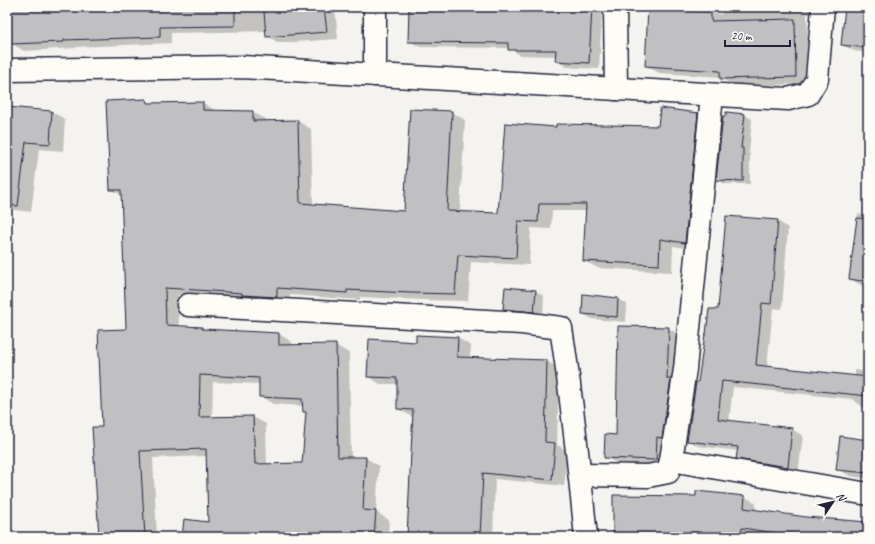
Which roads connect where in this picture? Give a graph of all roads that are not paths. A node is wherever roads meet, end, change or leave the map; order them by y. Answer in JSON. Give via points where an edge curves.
{"nodes":[{"id":1,"x":375,"y":7,"type":"edge"},
{"id":2,"x":615,"y":7,"type":"edge"},
{"id":3,"x":823,"y":7,"type":"edge"},
{"id":4,"x":7,"y":70,"type":"edge"},
{"id":5,"x":375,"y":75,"type":"junction"},
{"id":6,"x":616,"y":89,"type":"junction"},
{"id":7,"x":712,"y":95,"type":"junction"},
{"id":8,"x":188,"y":305,"type":"dead end"},
{"id":9,"x":672,"y":460,"type":"junction"},
{"id":10,"x":580,"y":475,"type":"junction"},
{"id":11,"x":868,"y":494,"type":"edge"},
{"id":12,"x":586,"y":537,"type":"edge"}],
"edges":[{"from":1,"to":5,"type":"street"},
{"from":2,"to":6,"type":"street"},
{"from":3,"to":7,"type":"street","via":[[817,79],[808,94],[788,99]]},
{"from":4,"to":5,"type":"street","via":[[242,67]]},
{"from":5,"to":6,"type":"street"},
{"from":6,"to":7,"type":"street"},
{"from":7,"to":9,"type":"street","via":[[685,369]]},
{"from":8,"to":10,"type":"street","via":[[514,323],[561,328]]},
{"from":9,"to":10,"type":"street","via":[[668,472],[648,476]]},
{"from":9,"to":11,"type":"street"},
{"from":10,"to":12,"type":"street"}]}
